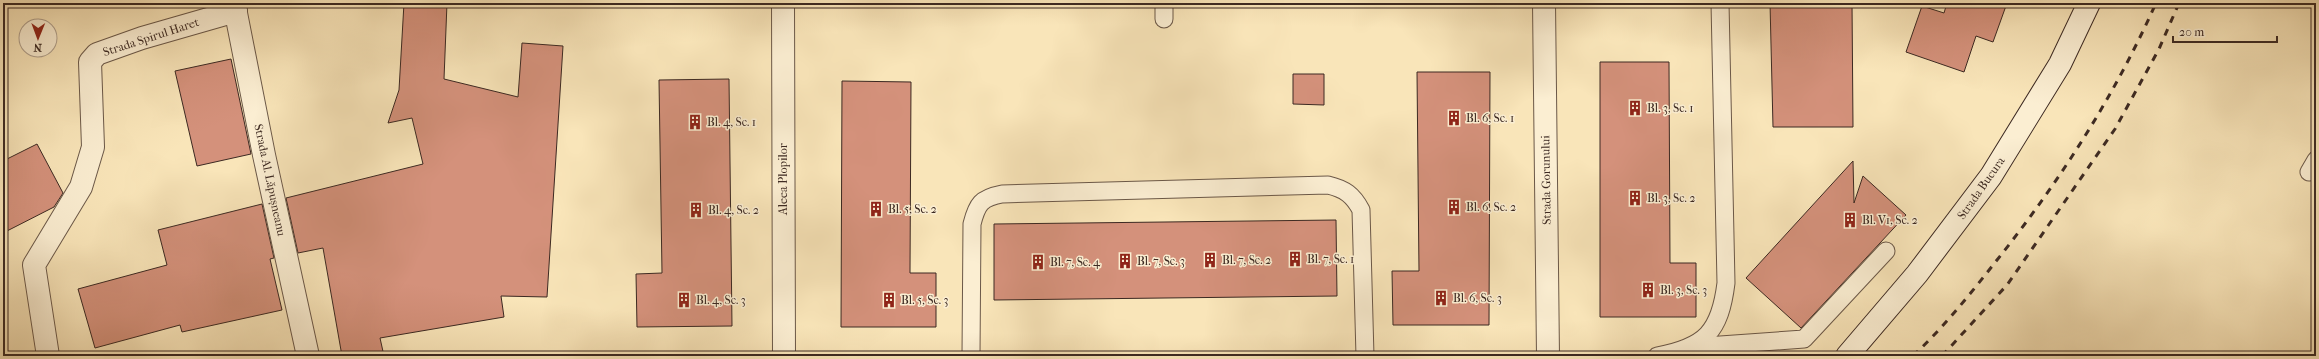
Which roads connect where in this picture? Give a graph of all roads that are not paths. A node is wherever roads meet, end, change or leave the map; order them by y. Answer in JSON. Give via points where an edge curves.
{"nodes":[{"id":1,"x":783,"y":3,"type":"edge"},
{"id":2,"x":1544,"y":3,"type":"edge"},
{"id":3,"x":1720,"y":3,"type":"edge"},
{"id":4,"x":2089,"y":3,"type":"edge"},
{"id":5,"x":235,"y":7,"type":"edge"},
{"id":6,"x":1886,"y":252,"type":"dead end"},
{"id":7,"x":1692,"y":347,"type":"junction"},
{"id":8,"x":48,"y":356,"type":"edge"},
{"id":9,"x":308,"y":356,"type":"edge"},
{"id":10,"x":784,"y":356,"type":"edge"},
{"id":11,"x":971,"y":356,"type":"edge"},
{"id":12,"x":1365,"y":356,"type":"edge"},
{"id":13,"x":1548,"y":356,"type":"edge"},
{"id":14,"x":1657,"y":356,"type":"edge"},
{"id":15,"x":1847,"y":356,"type":"edge"}],
"edges":[{"from":1,"to":10,"type":"street","name":"Aleea Plopilor"},
{"from":2,"to":13,"type":"street","name":"Strada Gorunului"},
{"from":3,"to":7,"type":"lane","via":[[1726,283],[1723,309],[1714,328]]},
{"from":4,"to":15,"type":"street","name":"Strada Bucura","via":[[2060,64],[1991,176],[1917,274]]},
{"from":5,"to":8,"type":"street","name":"Strada Spirul Haret","via":[[97,54],[90,62],[93,147],[81,188],[34,265]]},
{"from":5,"to":9,"type":"street","name":"Strada Al. Lăpușneanu"},
{"from":6,"to":7,"type":"lane","via":[[1804,339]]},
{"from":7,"to":14,"type":"lane"},
{"from":11,"to":12,"type":"lane","via":[[972,224],[975,210],[986,198],[1002,194],[1328,186],[1343,189],[1361,210]]}]}
